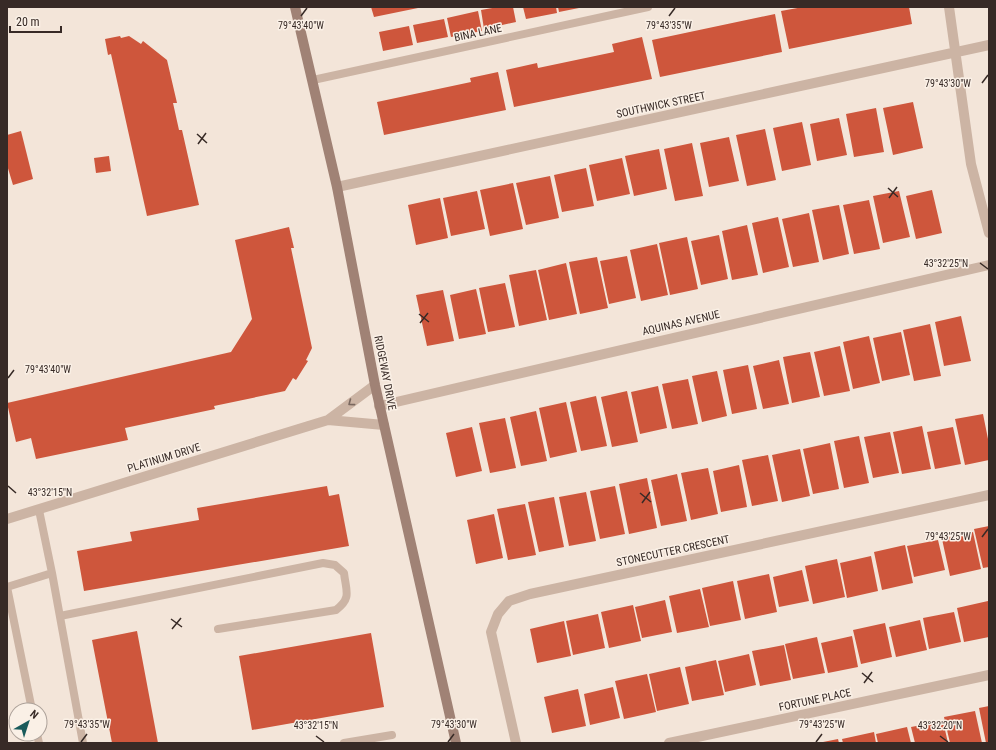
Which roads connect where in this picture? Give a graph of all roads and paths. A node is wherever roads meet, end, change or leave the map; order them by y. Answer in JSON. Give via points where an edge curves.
{"nodes":[{"id":1,"x":295,"y":7,"type":"edge"},
{"id":2,"x":648,"y":7,"type":"edge"},
{"id":3,"x":949,"y":7,"type":"edge"},
{"id":4,"x":989,"y":45,"type":"edge"},
{"id":5,"x":955,"y":53,"type":"junction"},
{"id":6,"x":313,"y":80,"type":"junction"},
{"id":7,"x":337,"y":187,"type":"junction"},
{"id":8,"x":989,"y":233,"type":"edge"},
{"id":9,"x":989,"y":265,"type":"edge"},
{"id":10,"x":375,"y":385,"type":"junction"},
{"id":11,"x":379,"y":406,"type":"junction"},
{"id":12,"x":328,"y":420,"type":"junction"},
{"id":13,"x":384,"y":425,"type":"junction"},
{"id":14,"x":989,"y":495,"type":"edge"},
{"id":15,"x":39,"y":510,"type":"junction"},
{"id":16,"x":7,"y":520,"type":"edge"},
{"id":17,"x":52,"y":573,"type":"junction"},
{"id":18,"x":7,"y":587,"type":"edge"},
{"id":19,"x":60,"y":616,"type":"junction"},
{"id":20,"x":218,"y":630,"type":"dead end"},
{"id":21,"x":989,"y":675,"type":"edge"},
{"id":22,"x":30,"y":702,"type":"edge"},
{"id":23,"x":392,"y":735,"type":"dead end"},
{"id":24,"x":83,"y":743,"type":"edge"},
{"id":25,"x":344,"y":743,"type":"edge"},
{"id":26,"x":456,"y":743,"type":"edge"},
{"id":27,"x":516,"y":743,"type":"edge"},
{"id":28,"x":669,"y":743,"type":"edge"}],
"edges":[{"from":1,"to":6,"type":"street","name":"RIDGEWAY DRIVE"},
{"from":2,"to":6,"type":"lane","name":"BINA LANE"},
{"from":3,"to":5,"type":"street"},
{"from":4,"to":5,"type":"street","name":"SOUTHWICK STREET"},
{"from":5,"to":7,"type":"street","name":"SOUTHWICK STREET"},
{"from":5,"to":8,"type":"street","via":[[972,164]]},
{"from":6,"to":7,"type":"street","name":"RIDGEWAY DRIVE"},
{"from":7,"to":10,"type":"street","name":"RIDGEWAY DRIVE"},
{"from":9,"to":11,"type":"street","name":"AQUINAS AVENUE"},
{"from":10,"to":11,"type":"street","name":"RIDGEWAY DRIVE"},
{"from":10,"to":12,"type":"street","name":"PLATINUM DRIVE","one_way":true},
{"from":11,"to":13,"type":"street","name":"RIDGEWAY DRIVE"},
{"from":12,"to":13,"type":"street","name":"PLATINUM DRIVE"},
{"from":12,"to":15,"type":"street","name":"PLATINUM DRIVE"},
{"from":13,"to":26,"type":"street","name":"RIDGEWAY DRIVE"},
{"from":14,"to":27,"type":"street","name":"STONECUTTER CRESCENT","via":[[530,594],[509,601],[498,614],[491,632]]},
{"from":15,"to":16,"type":"street","name":"PLATINUM DRIVE"},
{"from":15,"to":17,"type":"lane"},
{"from":17,"to":18,"type":"lane"},
{"from":17,"to":19,"type":"lane"},
{"from":18,"to":22,"type":"lane"},
{"from":19,"to":20,"type":"lane","via":[[323,563],[335,565],[344,572],[347,597],[345,603],[336,610]]},
{"from":19,"to":24,"type":"lane"},
{"from":21,"to":28,"type":"street","name":"FORTUNE PLACE"},
{"from":23,"to":25,"type":"lane"}]}
